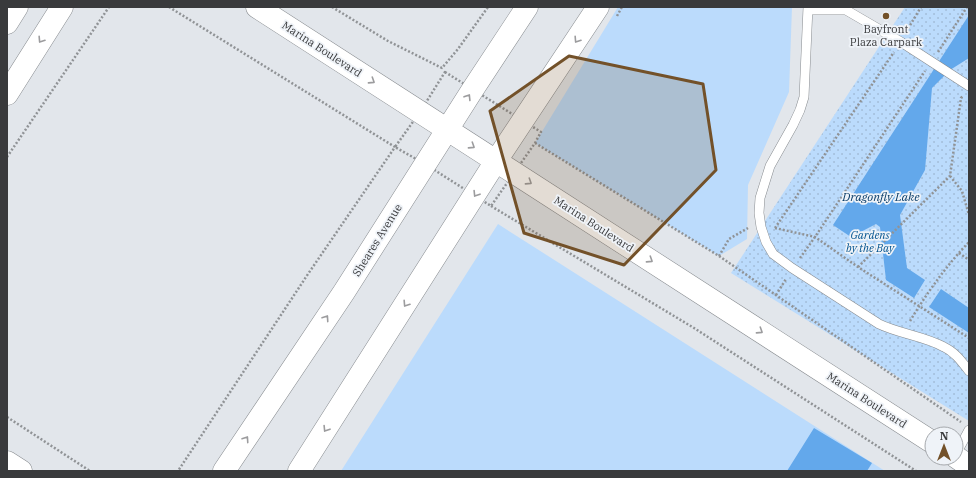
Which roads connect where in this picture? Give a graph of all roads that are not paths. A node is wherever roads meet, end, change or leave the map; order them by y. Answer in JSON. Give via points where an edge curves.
{"nodes":[{"id":1,"x":17,"y":7,"type":"edge"},
{"id":2,"x":62,"y":7,"type":"edge"},
{"id":3,"x":257,"y":7,"type":"edge"},
{"id":4,"x":527,"y":7,"type":"edge"},
{"id":5,"x":598,"y":7,"type":"edge"},
{"id":6,"x":808,"y":8,"type":"edge"},
{"id":7,"x":7,"y":23,"type":"edge"},
{"id":8,"x":966,"y":85,"type":"edge"},
{"id":9,"x":7,"y":94,"type":"edge"},
{"id":10,"x":447,"y":130,"type":"junction"},
{"id":11,"x":496,"y":161,"type":"junction"},
{"id":12,"x":969,"y":371,"type":"edge"},
{"id":13,"x":924,"y":437,"type":"edge"},
{"id":14,"x":7,"y":462,"type":"edge"},
{"id":15,"x":21,"y":471,"type":"edge"},
{"id":16,"x":224,"y":471,"type":"edge"},
{"id":17,"x":300,"y":471,"type":"edge"}],
"edges":[{"from":1,"to":7,"type":"main road"},
{"from":2,"to":9,"type":"main road","one_way":true},
{"from":3,"to":10,"type":"main road","name":"Marina Boulevard","one_way":true},
{"from":10,"to":4,"type":"main road","name":"Sheares Avenue","one_way":true},
{"from":5,"to":11,"type":"main road","one_way":true},
{"from":6,"to":8,"type":"lane","via":[[846,10],[877,27]]},
{"from":6,"to":12,"type":"lane","via":[[804,97],[793,126],[770,166],[760,198],[759,213],[766,242],[773,254],[792,268],[879,324],[945,347]]},
{"from":10,"to":11,"type":"main road","name":"Marina Boulevard","one_way":true},
{"from":16,"to":10,"type":"main road","name":"Sheares Avenue","one_way":true,"via":[[344,292]]},
{"from":11,"to":13,"type":"main road","name":"Marina Boulevard","one_way":true},
{"from":11,"to":17,"type":"main road","one_way":true},
{"from":14,"to":15,"type":"main road"}]}
